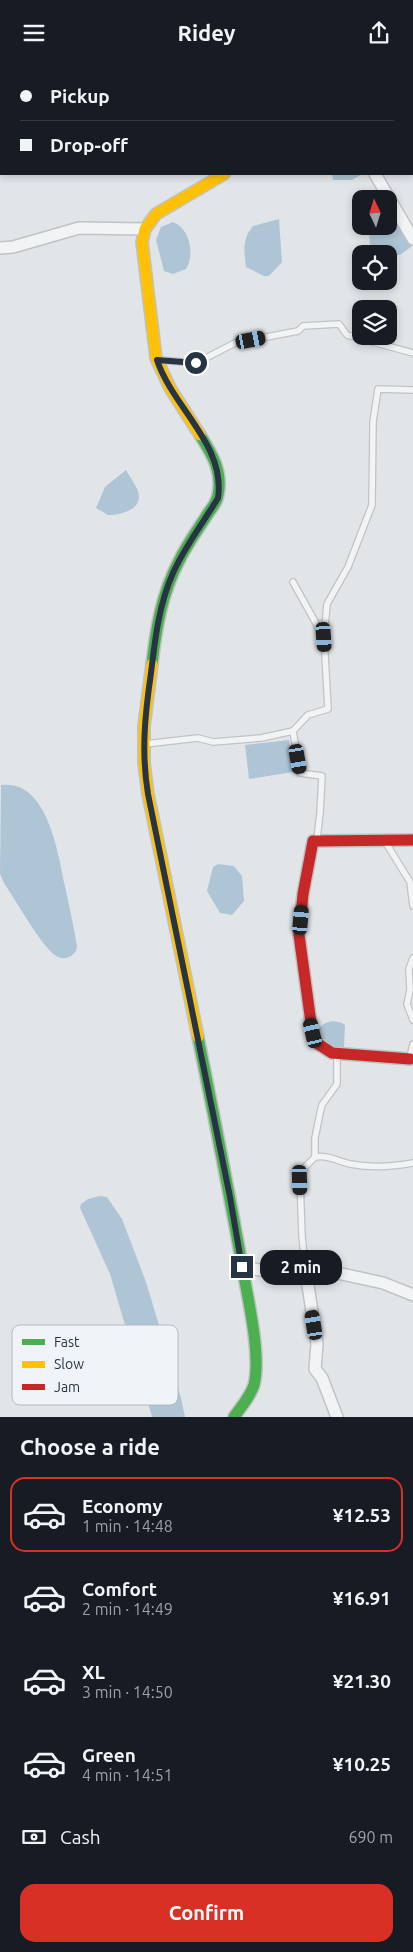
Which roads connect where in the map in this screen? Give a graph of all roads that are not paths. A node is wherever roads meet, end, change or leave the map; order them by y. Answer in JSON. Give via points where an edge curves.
{"nodes":[{"id":1,"x":222,"y":175,"type":"edge"},
{"id":2,"x":376,"y":175,"type":"edge"},
{"id":3,"x":146,"y":229,"type":"junction"},
{"id":4,"x":413,"y":239,"type":"edge"},
{"id":5,"x":0,"y":248,"type":"edge"},
{"id":6,"x":413,"y":353,"type":"edge"},
{"id":7,"x":157,"y":360,"type":"junction"},
{"id":8,"x":413,"y":390,"type":"edge"},
{"id":9,"x":293,"y":582,"type":"dead end"},
{"id":10,"x":324,"y":633,"type":"junction"},
{"id":11,"x":293,"y":731,"type":"junction"},
{"id":12,"x":143,"y":745,"type":"junction"},
{"id":13,"x":384,"y":839,"type":"junction"},
{"id":14,"x":317,"y":841,"type":"junction"},
{"id":15,"x":413,"y":841,"type":"edge"},
{"id":16,"x":413,"y":906,"type":"edge"},
{"id":17,"x":413,"y":958,"type":"edge"},
{"id":18,"x":413,"y":1020,"type":"edge"},
{"id":19,"x":413,"y":1044,"type":"edge"},
{"id":20,"x":337,"y":1053,"type":"junction"},
{"id":21,"x":410,"y":1059,"type":"joint"},
{"id":22,"x":315,"y":1157,"type":"junction"},
{"id":23,"x":413,"y":1163,"type":"edge"},
{"id":24,"x":305,"y":1266,"type":"junction"},
{"id":25,"x":242,"y":1267,"type":"junction"},
{"id":26,"x":413,"y":1295,"type":"edge"},
{"id":27,"x":234,"y":1417,"type":"edge"},
{"id":28,"x":337,"y":1417,"type":"edge"}],
"edges":[{"from":1,"to":3,"type":"street","via":[[161,210]]},
{"from":2,"to":4,"type":"street"},
{"from":3,"to":5,"type":"street","via":[[79,228]]},
{"from":3,"to":7,"type":"street","via":[[143,249]]},
{"from":6,"to":7,"type":"lane","via":[[347,335],[339,324],[303,326],[298,331],[235,343],[196,363]]},
{"from":7,"to":12,"type":"street","via":[[170,388],[212,453],[220,482],[218,498],[179,560],[164,598],[154,645]]},
{"from":8,"to":10,"type":"lane","via":[[378,389],[373,422],[372,505],[348,567],[327,604]]},
{"from":9,"to":10,"type":"lane"},
{"from":10,"to":11,"type":"lane","via":[[328,709],[308,715]]},
{"from":11,"to":12,"type":"lane","via":[[261,738],[213,742],[198,738]]},
{"from":11,"to":14,"type":"lane","via":[[300,773],[322,776]]},
{"from":12,"to":25,"type":"street","via":[[148,794]]},
{"from":13,"to":14,"type":"street"},
{"from":13,"to":15,"type":"street"},
{"from":13,"to":16,"type":"lane","via":[[408,877]]},
{"from":14,"to":20,"type":"street","via":[[313,841],[303,892],[300,948],[313,1033],[321,1048]]},
{"from":17,"to":18,"type":"lane","via":[[409,969],[407,1004]]},
{"from":19,"to":21,"type":"lane"},
{"from":20,"to":21,"type":"street"},
{"from":20,"to":22,"type":"lane","via":[[337,1084],[322,1105],[315,1138]]},
{"from":22,"to":23,"type":"lane","via":[[328,1156],[352,1164],[392,1167]]},
{"from":22,"to":24,"type":"lane","via":[[304,1168],[300,1180]]},
{"from":24,"to":25,"type":"street","via":[[280,1271]]},
{"from":24,"to":26,"type":"street","via":[[383,1283]]},
{"from":24,"to":28,"type":"street","via":[[317,1344],[315,1369],[322,1378]]},
{"from":25,"to":27,"type":"street","via":[[255,1343],[255,1378],[248,1398]]}]}
